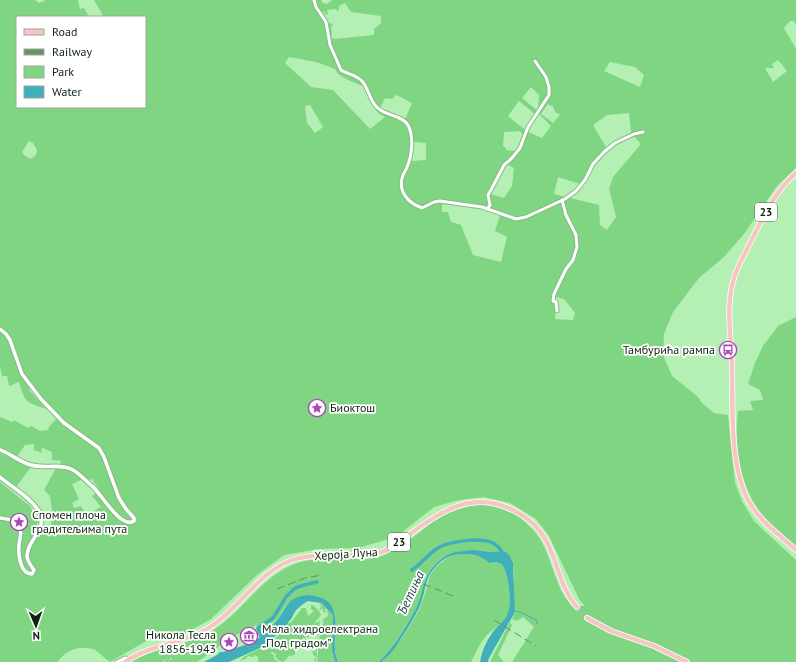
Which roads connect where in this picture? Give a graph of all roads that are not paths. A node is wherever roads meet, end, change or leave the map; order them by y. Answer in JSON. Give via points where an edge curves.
{"nodes":[{"id":1,"x":314,"y":0,"type":"edge"},
{"id":2,"x":535,"y":61,"type":"dead end"},
{"id":3,"x":643,"y":132,"type":"dead end"},
{"id":4,"x":796,"y":173,"type":"edge"},
{"id":5,"x":562,"y":200,"type":"junction"},
{"id":6,"x":487,"y":209,"type":"junction"},
{"id":7,"x":556,"y":311,"type":"dead end"},
{"id":8,"x":0,"y":328,"type":"edge"},
{"id":9,"x":0,"y":450,"type":"edge"},
{"id":10,"x":0,"y":477,"type":"edge"},
{"id":11,"x":0,"y":518,"type":"edge"},
{"id":12,"x":796,"y":550,"type":"edge"},
{"id":13,"x":577,"y":607,"type":"tunnel mouth"},
{"id":14,"x":587,"y":618,"type":"tunnel mouth"},
{"id":15,"x":130,"y":659,"type":"junction"},
{"id":16,"x":117,"y":662,"type":"edge"},
{"id":17,"x":125,"y":662,"type":"edge"},
{"id":18,"x":687,"y":662,"type":"edge"}],
"edges":[{"from":1,"to":6,"type":"street","via":[[326,22],[330,45],[340,70],[362,80],[375,105],[408,124],[411,152],[408,166],[402,176],[401,189],[404,196],[415,206],[422,208],[440,201]]},
{"from":2,"to":6,"type":"street","via":[[546,77],[549,95],[528,127],[520,148],[504,165],[488,194],[490,205]]},
{"from":3,"to":5,"type":"street","via":[[615,142],[593,164],[576,191]]},
{"from":4,"to":12,"type":"main road","number":"23","via":[[777,193],[738,266],[732,283],[730,310],[735,449],[739,476],[754,510],[768,527]]},
{"from":5,"to":6,"type":"street","via":[[521,219]]},
{"from":5,"to":7,"type":"street","via":[[576,236],[577,247],[573,260],[554,294]]},
{"from":8,"to":9,"type":"street","via":[[10,340],[22,374],[41,400],[64,423],[99,448],[119,498],[134,521],[128,522],[115,514],[95,489],[73,470],[65,467],[31,465]]},
{"from":10,"to":11,"type":"street","via":[[32,502],[40,513],[41,525],[27,553],[34,571],[32,574],[26,572],[20,560],[20,527],[13,521]]},
{"from":13,"to":15,"type":"main road","name":"Хероја Луна","number":"23","via":[[564,587],[551,549],[534,525],[520,513],[506,507],[467,503],[456,505],[437,515],[380,553],[315,555],[286,563],[270,573],[225,617],[208,628],[187,638],[146,650]]},
{"from":14,"to":18,"type":"main road","via":[[606,629],[654,646]]},
{"from":15,"to":16,"type":"street","via":[[125,658]]},
{"from":15,"to":17,"type":"main road","name":"Хероја Луна","number":"23"}]}
